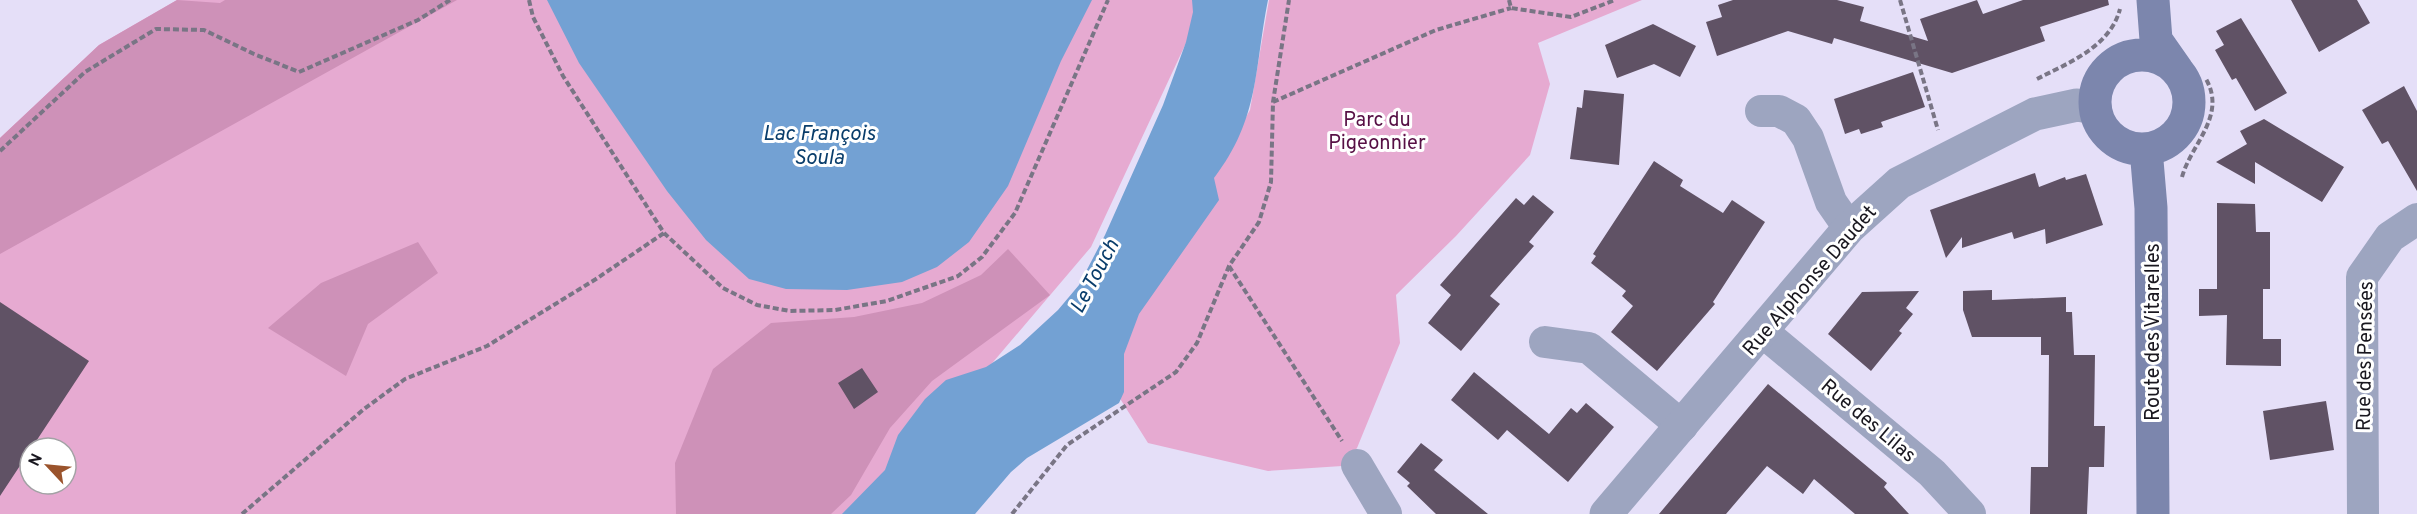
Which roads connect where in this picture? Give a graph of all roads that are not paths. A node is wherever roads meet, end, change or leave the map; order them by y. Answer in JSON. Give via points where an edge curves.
{"nodes":[{"id":1,"x":2141,"y":0,"type":"edge"},
{"id":2,"x":2153,"y":0,"type":"edge"},
{"id":3,"x":2125,"y":57,"type":"junction"},
{"id":4,"x":2191,"y":73,"type":"junction"},
{"id":5,"x":2095,"y":108,"type":"junction"},
{"id":6,"x":1761,"y":111,"type":"dead end"},
{"id":7,"x":2146,"y":149,"type":"junction"},
{"id":8,"x":2417,"y":219,"type":"edge"},
{"id":9,"x":1849,"y":228,"type":"junction"},
{"id":10,"x":1763,"y":332,"type":"junction"},
{"id":11,"x":1545,"y":342,"type":"dead end"},
{"id":12,"x":1682,"y":426,"type":"junction"},
{"id":13,"x":1357,"y":465,"type":"road end"},
{"id":14,"x":1386,"y":514,"type":"edge"},
{"id":15,"x":1606,"y":514,"type":"edge"},
{"id":16,"x":1970,"y":514,"type":"edge"},
{"id":17,"x":2153,"y":514,"type":"edge"},
{"id":18,"x":2363,"y":514,"type":"edge"}],
"edges":[{"from":1,"to":3,"type":"main road"},
{"from":2,"to":4,"type":"main road","via":[[2157,40]]},
{"from":3,"to":4,"type":"main road","via":[[2146,55],[2163,59]]},
{"from":3,"to":5,"type":"main road","via":[[2108,69],[2097,87]]},
{"from":4,"to":7,"type":"main road","via":[[2186,85],[2190,102],[2178,134]]},
{"from":5,"to":7,"type":"main road","via":[[2101,126],[2112,139],[2128,148]]},
{"from":5,"to":9,"type":"street","name":"Rue Alphonse Daudet","via":[[2077,105],[2036,114],[1899,183]]},
{"from":6,"to":9,"type":"street","via":[[1779,111],[1796,120],[1808,138],[1831,202]]},
{"from":7,"to":17,"type":"main road","name":"Route des Vitarelles","via":[[2151,208]]},
{"from":8,"to":18,"type":"street","name":"Rue des Pensées","via":[[2390,237],[2362,277]]},
{"from":9,"to":10,"type":"street","name":"Rue Alphonse Daudet"},
{"from":10,"to":12,"type":"street","name":"Rue Alphonse Daudet"},
{"from":10,"to":16,"type":"street","name":"Rue des Lilas","via":[[1932,473]]},
{"from":11,"to":12,"type":"street","via":[[1589,348]]},
{"from":12,"to":15,"type":"street","name":"Rue Alphonse Daudet"},
{"from":13,"to":14,"type":"street"}]}
